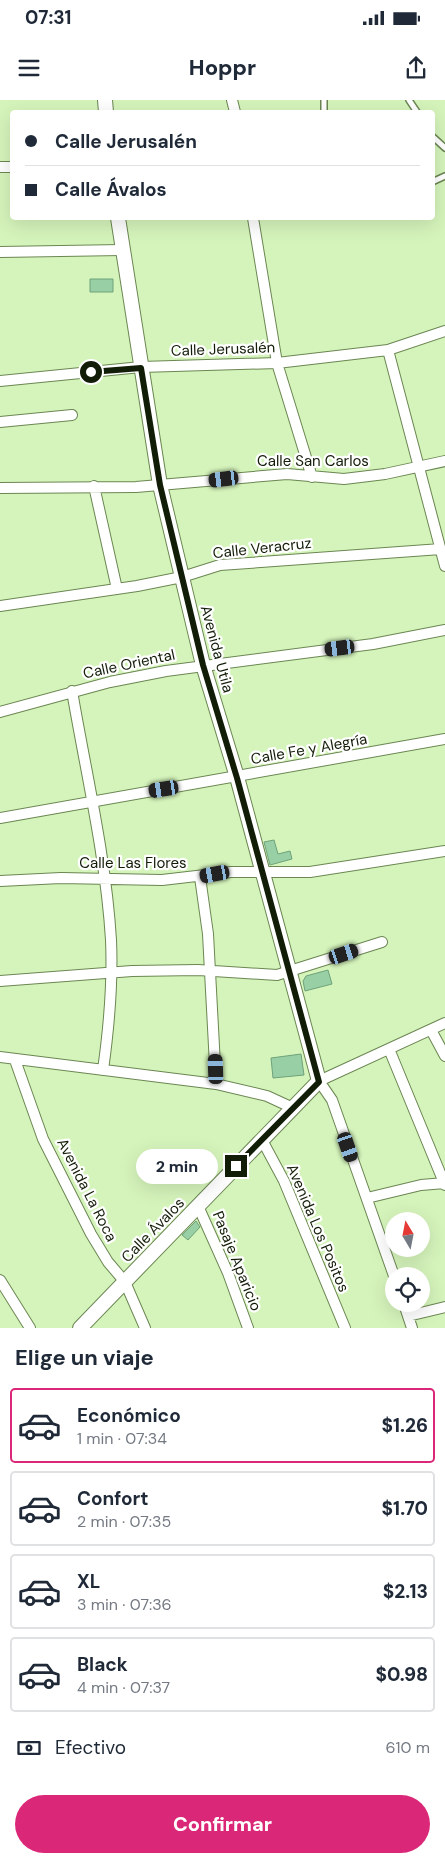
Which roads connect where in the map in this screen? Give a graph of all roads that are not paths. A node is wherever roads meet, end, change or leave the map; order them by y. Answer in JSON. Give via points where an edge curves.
{"nodes":[{"id":1,"x":435,"y":139,"type":"edge"},
{"id":2,"x":445,"y":148,"type":"edge"},
{"id":3,"x":118,"y":220,"type":"edge"},
{"id":4,"x":253,"y":220,"type":"edge"},
{"id":5,"x":122,"y":250,"type":"junction"},
{"id":6,"x":0,"y":252,"type":"edge"},
{"id":7,"x":444,"y":334,"type":"edge"},
{"id":8,"x":388,"y":350,"type":"junction"},
{"id":9,"x":278,"y":363,"type":"junction"},
{"id":10,"x":141,"y":368,"type":"junction"},
{"id":11,"x":0,"y":382,"type":"edge"},
{"id":12,"x":72,"y":415,"type":"dead end"},
{"id":13,"x":0,"y":422,"type":"edge"},
{"id":14,"x":445,"y":461,"type":"edge"},
{"id":15,"x":420,"y":466,"type":"junction"},
{"id":16,"x":312,"y":477,"type":"junction"},
{"id":17,"x":160,"y":485,"type":"junction"},
{"id":18,"x":94,"y":486,"type":"junction"},
{"id":19,"x":0,"y":488,"type":"edge"},
{"id":20,"x":441,"y":549,"type":"junction"},
{"id":21,"x":445,"y":566,"type":"edge"},
{"id":22,"x":182,"y":577,"type":"junction"},
{"id":23,"x":117,"y":589,"type":"junction"},
{"id":24,"x":0,"y":606,"type":"edge"},
{"id":25,"x":445,"y":630,"type":"edge"},
{"id":26,"x":203,"y":665,"type":"junction"},
{"id":27,"x":72,"y":691,"type":"junction"},
{"id":28,"x":0,"y":712,"type":"edge"},
{"id":29,"x":445,"y":739,"type":"edge"},
{"id":30,"x":237,"y":778,"type":"junction"},
{"id":31,"x":91,"y":801,"type":"junction"},
{"id":32,"x":0,"y":818,"type":"edge"},
{"id":33,"x":445,"y":851,"type":"edge"},
{"id":34,"x":261,"y":873,"type":"junction"},
{"id":35,"x":200,"y":877,"type":"junction"},
{"id":36,"x":104,"y":880,"type":"junction"},
{"id":37,"x":0,"y":881,"type":"edge"},
{"id":38,"x":382,"y":942,"type":"dead end"},
{"id":39,"x":210,"y":971,"type":"junction"},
{"id":40,"x":291,"y":971,"type":"junction"},
{"id":41,"x":110,"y":972,"type":"junction"},
{"id":42,"x":0,"y":981,"type":"edge"},
{"id":43,"x":445,"y":1023,"type":"edge"},
{"id":44,"x":431,"y":1030,"type":"junction"},
{"id":45,"x":389,"y":1049,"type":"junction"},
{"id":46,"x":445,"y":1056,"type":"edge"},
{"id":47,"x":0,"y":1057,"type":"edge"},
{"id":48,"x":15,"y":1060,"type":"junction"},
{"id":49,"x":103,"y":1070,"type":"junction"},
{"id":50,"x":319,"y":1082,"type":"junction"},
{"id":51,"x":216,"y":1084,"type":"junction"},
{"id":52,"x":293,"y":1108,"type":"junction"},
{"id":53,"x":262,"y":1140,"type":"junction"},
{"id":54,"x":445,"y":1184,"type":"edge"},
{"id":55,"x":367,"y":1198,"type":"junction"},
{"id":56,"x":198,"y":1206,"type":"junction"},
{"id":57,"x":391,"y":1267,"type":"edge"},
{"id":58,"x":0,"y":1280,"type":"edge"},
{"id":59,"x":125,"y":1282,"type":"junction"},
{"id":60,"x":445,"y":1307,"type":"edge"},
{"id":61,"x":407,"y":1312,"type":"edge"},
{"id":62,"x":408,"y":1316,"type":"junction"},
{"id":63,"x":30,"y":1328,"type":"edge"},
{"id":64,"x":80,"y":1328,"type":"edge"},
{"id":65,"x":145,"y":1328,"type":"edge"},
{"id":66,"x":248,"y":1328,"type":"edge"},
{"id":67,"x":345,"y":1328,"type":"edge"},
{"id":68,"x":412,"y":1328,"type":"edge"}],
"edges":[{"from":1,"to":2,"type":"lane"},
{"from":3,"to":5,"type":"street","name":"Avenida Utila"},
{"from":4,"to":9,"type":"street"},
{"from":5,"to":6,"type":"street"},
{"from":5,"to":10,"type":"street","name":"Avenida Utila"},
{"from":7,"to":8,"type":"street","name":"Calle Jerusalén"},
{"from":8,"to":9,"type":"street","name":"Calle Jerusalén"},
{"from":8,"to":15,"type":"street"},
{"from":9,"to":10,"type":"street","name":"Calle Jerusalén"},
{"from":9,"to":16,"type":"street"},
{"from":10,"to":11,"type":"street","name":"Calle Jerusalén"},
{"from":10,"to":17,"type":"street","name":"Avenida Utila"},
{"from":12,"to":13,"type":"street"},
{"from":14,"to":15,"type":"street","name":"Calle San Carlos"},
{"from":15,"to":16,"type":"street","name":"Calle San Carlos","via":[[344,479]]},
{"from":15,"to":20,"type":"street"},
{"from":16,"to":17,"type":"street","name":"Calle San Carlos","via":[[279,474]]},
{"from":17,"to":18,"type":"street","name":"Calle San Carlos"},
{"from":17,"to":22,"type":"street","name":"Avenida Utila"},
{"from":18,"to":19,"type":"street","name":"Calle San Carlos"},
{"from":18,"to":23,"type":"street"},
{"from":20,"to":21,"type":"street"},
{"from":20,"to":22,"type":"street","name":"Calle Veracruz","via":[[220,565]]},
{"from":22,"to":23,"type":"street","name":"Calle Veracruz"},
{"from":22,"to":26,"type":"street","name":"Avenida Utila"},
{"from":23,"to":24,"type":"street","name":"Calle Veracruz"},
{"from":25,"to":26,"type":"street","name":"Calle Oriental","via":[[373,644]]},
{"from":26,"to":27,"type":"street","name":"Calle Oriental"},
{"from":26,"to":30,"type":"street","name":"Avenida Utila"},
{"from":27,"to":28,"type":"street","name":"Calle Oriental"},
{"from":27,"to":31,"type":"street"},
{"from":29,"to":30,"type":"street","name":"Calle Fe y Alegría"},
{"from":30,"to":31,"type":"street","name":"Calle Fe y Alegría"},
{"from":30,"to":34,"type":"street","name":"Avenida Utila"},
{"from":31,"to":32,"type":"street","name":"Calle Fe y Alegría"},
{"from":31,"to":36,"type":"street"},
{"from":33,"to":34,"type":"street","name":"Calle Las Flores","via":[[310,872]]},
{"from":34,"to":35,"type":"street","name":"Calle Las Flores","via":[[231,872]]},
{"from":34,"to":40,"type":"street","name":"Avenida Utila"},
{"from":35,"to":36,"type":"street","name":"Calle Las Flores"},
{"from":35,"to":39,"type":"street"},
{"from":36,"to":37,"type":"street","name":"Calle Las Flores"},
{"from":36,"to":41,"type":"street","via":[[111,942]]},
{"from":38,"to":40,"type":"street"},
{"from":39,"to":40,"type":"street","via":[[277,975]]},
{"from":39,"to":41,"type":"street"},
{"from":39,"to":51,"type":"street"},
{"from":40,"to":50,"type":"street","name":"Avenida Utila"},
{"from":41,"to":42,"type":"street"},
{"from":41,"to":49,"type":"street","via":[[111,1002]]},
{"from":43,"to":44,"type":"street","name":"Calle Ávalos"},
{"from":44,"to":45,"type":"street","name":"Calle Ávalos"},
{"from":44,"to":46,"type":"street"},
{"from":45,"to":50,"type":"street","name":"Calle Ávalos"},
{"from":45,"to":54,"type":"street"},
{"from":47,"to":48,"type":"street"},
{"from":48,"to":49,"type":"street"},
{"from":48,"to":59,"type":"street","name":"Avenida La Roca","via":[[43,1139],[90,1234]]},
{"from":49,"to":51,"type":"street"},
{"from":50,"to":52,"type":"street","name":"Calle Ávalos"},
{"from":50,"to":55,"type":"street","via":[[332,1100]]},
{"from":51,"to":52,"type":"street","via":[[267,1096]]},
{"from":52,"to":53,"type":"street","name":"Calle Ávalos"},
{"from":53,"to":56,"type":"street","name":"Calle Ávalos"},
{"from":53,"to":67,"type":"street","name":"Avenida Los Positos","via":[[284,1181]]},
{"from":54,"to":55,"type":"street","via":[[421,1185]]},
{"from":55,"to":57,"type":"street"},
{"from":56,"to":59,"type":"street","name":"Calle Ávalos"},
{"from":56,"to":66,"type":"street","name":"Pasaje Aparicio","via":[[228,1272]]},
{"from":58,"to":63,"type":"street"},
{"from":59,"to":64,"type":"street","name":"Calle Ávalos"},
{"from":59,"to":65,"type":"street","name":"Avenida La Roca"},
{"from":60,"to":62,"type":"street"},
{"from":61,"to":62,"type":"street"},
{"from":62,"to":68,"type":"street"}]}
